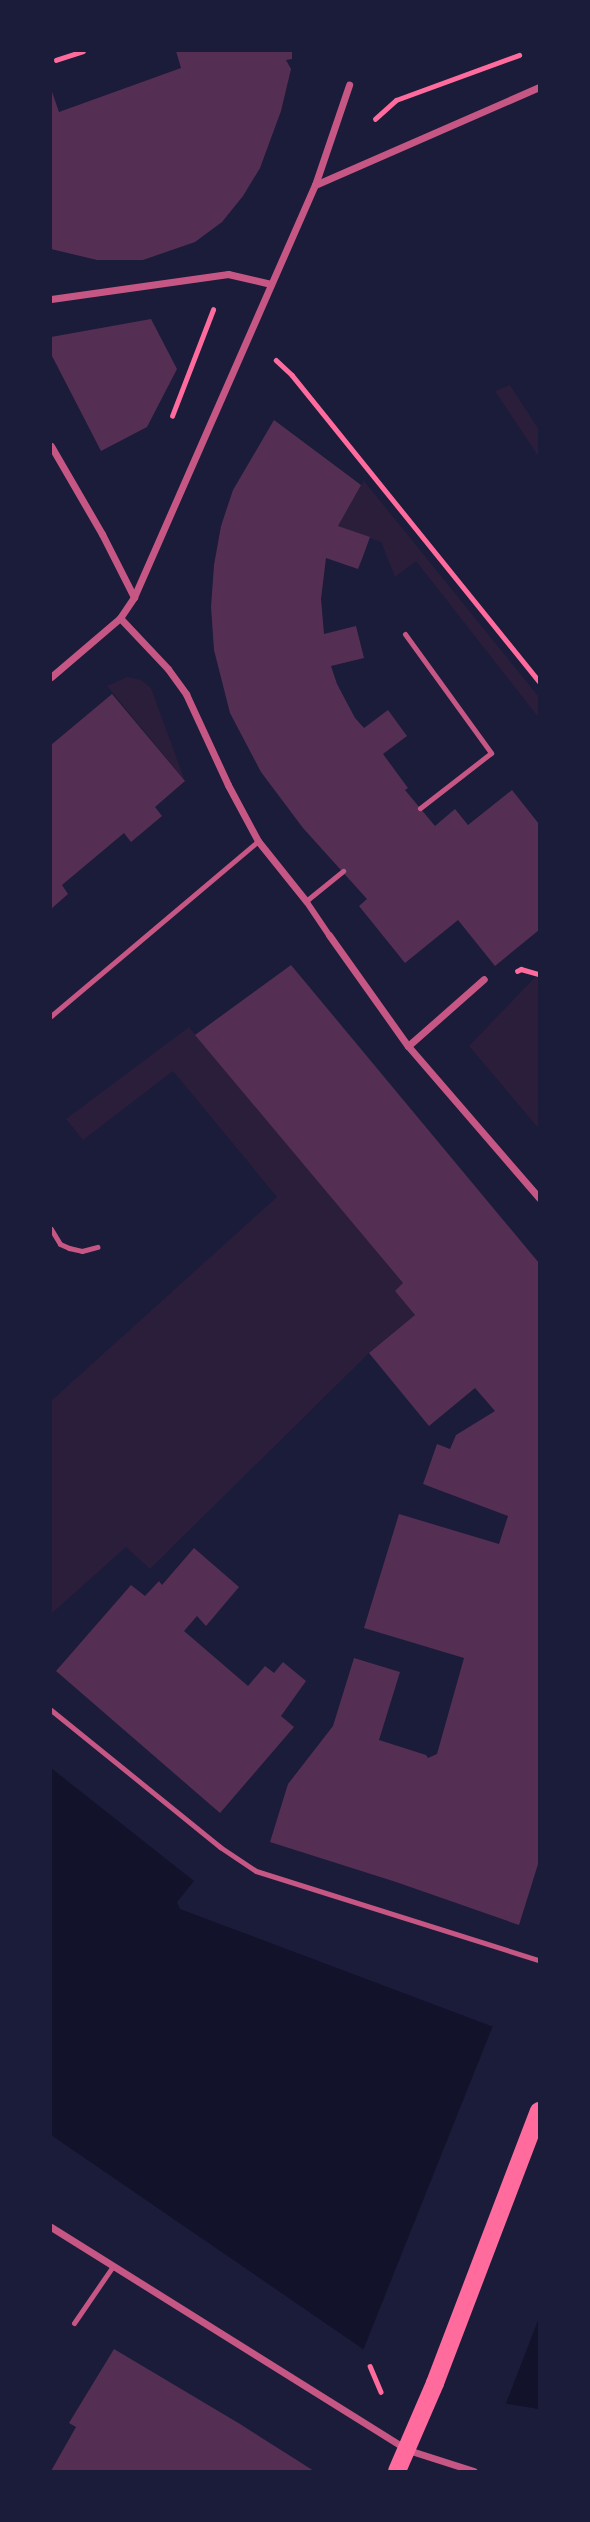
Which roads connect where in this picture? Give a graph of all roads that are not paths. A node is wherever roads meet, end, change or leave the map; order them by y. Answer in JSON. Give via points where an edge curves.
{"nodes":[{"id":1,"x":348,"y":85,"type":"dead end"},
{"id":2,"x":539,"y":87,"type":"edge"},
{"id":3,"x":315,"y":185,"type":"junction"},
{"id":4,"x":271,"y":284,"type":"junction"},
{"id":5,"x":51,"y":299,"type":"edge"},
{"id":6,"x":51,"y":446,"type":"edge"},
{"id":7,"x":134,"y":597,"type":"junction"},
{"id":8,"x":120,"y":618,"type":"junction"},
{"id":9,"x":405,"y":634,"type":"dead end"},
{"id":10,"x":51,"y":677,"type":"edge"},
{"id":11,"x":419,"y":808,"type":"dead end"},
{"id":12,"x":258,"y":841,"type":"junction"},
{"id":13,"x":343,"y":871,"type":"dead end"},
{"id":14,"x":306,"y":901,"type":"junction"},
{"id":15,"x":329,"y":935,"type":"joint"},
{"id":16,"x":484,"y":979,"type":"dead end"},
{"id":17,"x":51,"y":1016,"type":"edge"},
{"id":18,"x":408,"y":1045,"type":"junction"},
{"id":19,"x":539,"y":1198,"type":"edge"},
{"id":20,"x":51,"y":1228,"type":"edge"},
{"id":21,"x":97,"y":1247,"type":"dead end"},
{"id":22,"x":51,"y":1710,"type":"edge"},
{"id":23,"x":539,"y":1960,"type":"edge"},
{"id":24,"x":539,"y":2111,"type":"edge"},
{"id":25,"x":51,"y":2227,"type":"edge"},
{"id":26,"x":113,"y":2266,"type":"junction"},
{"id":27,"x":74,"y":2323,"type":"dead end"},
{"id":28,"x":408,"y":2450,"type":"junction"},
{"id":29,"x":397,"y":2471,"type":"edge"},
{"id":30,"x":474,"y":2471,"type":"edge"}],
"edges":[{"from":1,"to":3,"type":"street"},
{"from":2,"to":3,"type":"street"},
{"from":3,"to":4,"type":"street"},
{"from":4,"to":5,"type":"street","via":[[228,274]]},
{"from":4,"to":7,"type":"street"},
{"from":6,"to":7,"type":"street"},
{"from":7,"to":8,"type":"street"},
{"from":8,"to":10,"type":"street"},
{"from":8,"to":12,"type":"street","via":[[186,694]]},
{"from":9,"to":11,"type":"lane","via":[[491,753]]},
{"from":12,"to":14,"type":"street"},
{"from":12,"to":17,"type":"lane"},
{"from":13,"to":14,"type":"lane"},
{"from":14,"to":15,"type":"street"},
{"from":15,"to":18,"type":"street"},
{"from":16,"to":18,"type":"street"},
{"from":18,"to":19,"type":"street"},
{"from":20,"to":21,"type":"lane","via":[[60,1244],[69,1248]]},
{"from":22,"to":23,"type":"lane","via":[[256,1871]]},
{"from":24,"to":28,"type":"main road"},
{"from":25,"to":26,"type":"street"},
{"from":26,"to":27,"type":"lane"},
{"from":26,"to":28,"type":"street"},
{"from":28,"to":29,"type":"main road"},
{"from":28,"to":30,"type":"street"}]}
